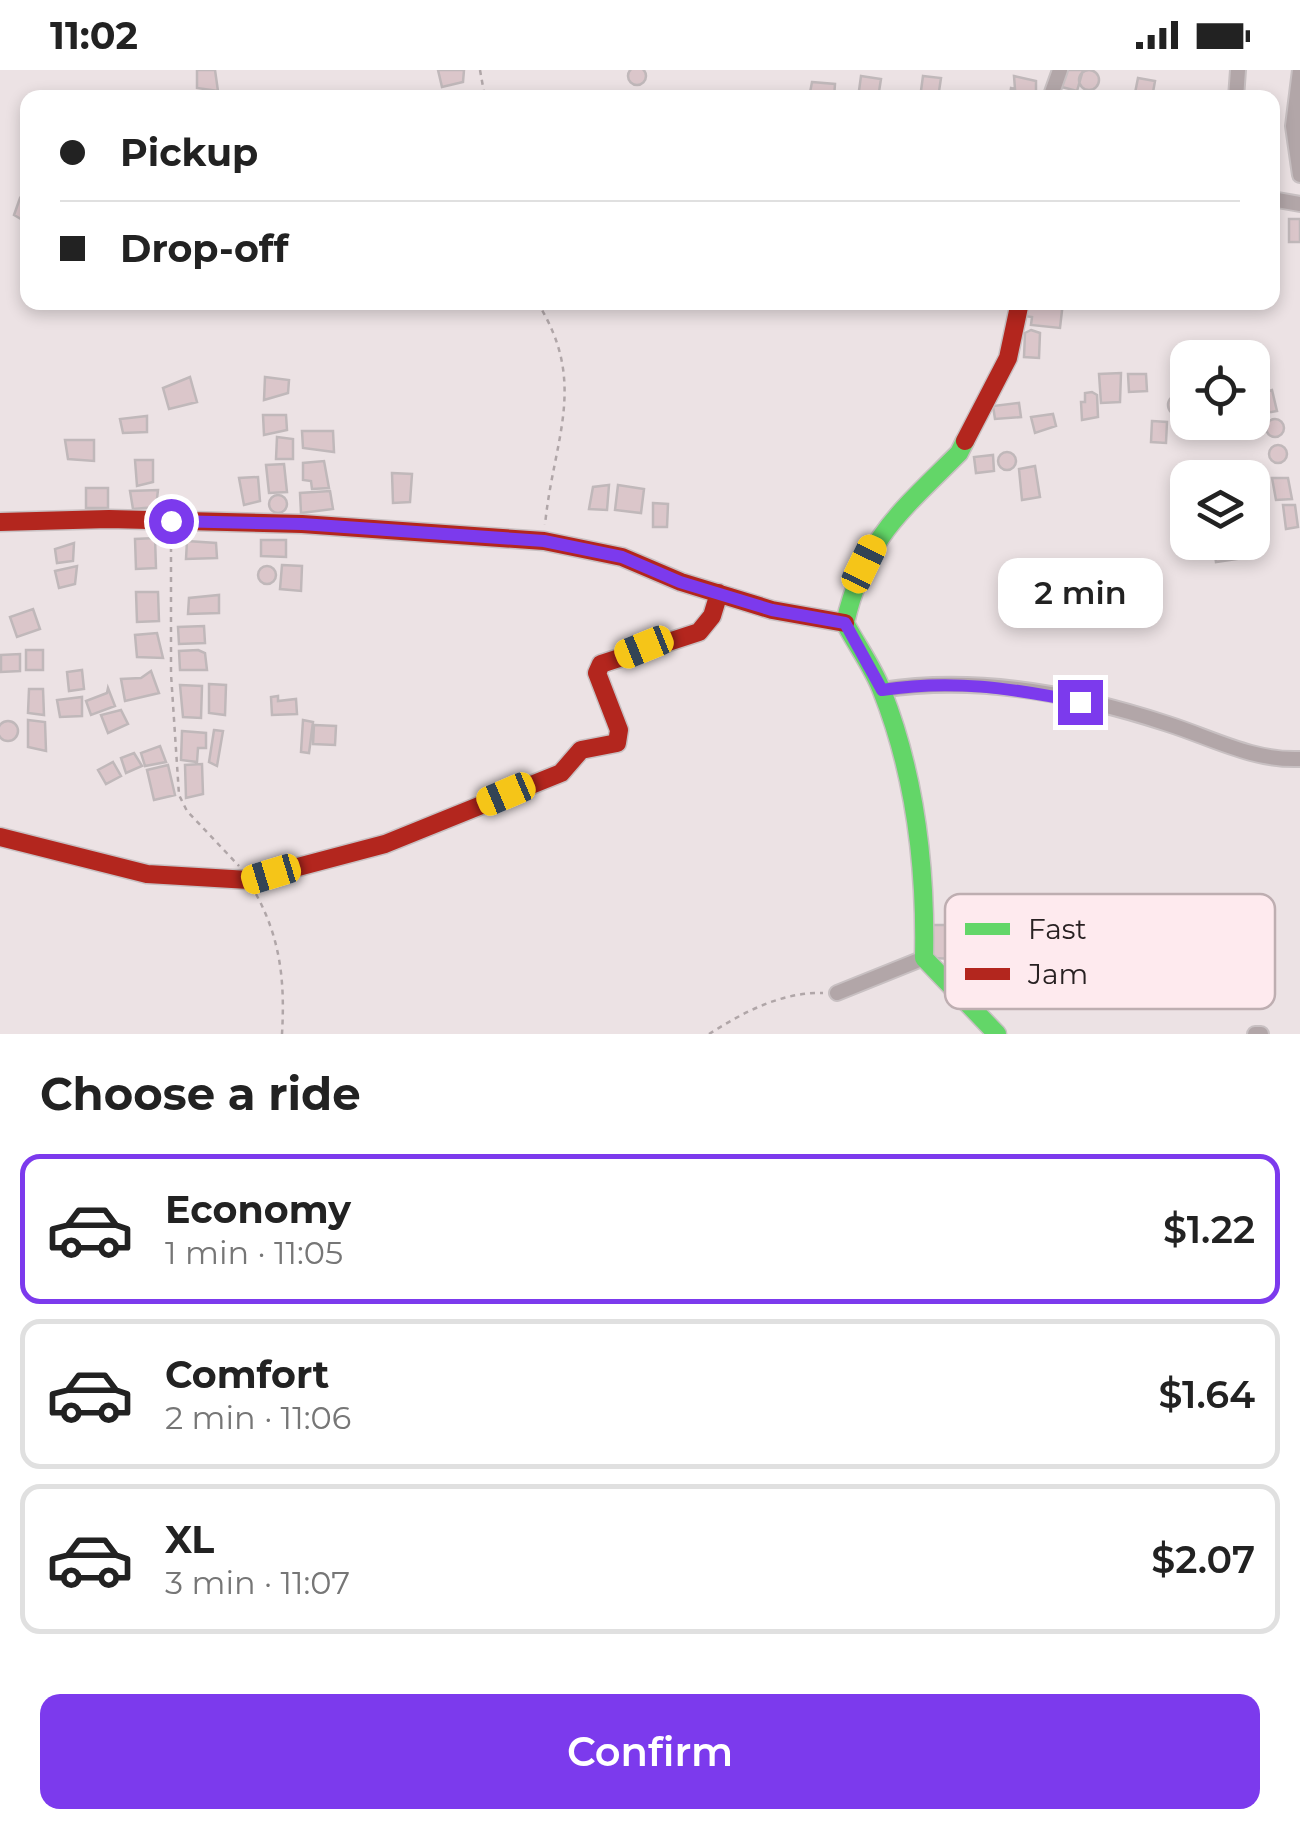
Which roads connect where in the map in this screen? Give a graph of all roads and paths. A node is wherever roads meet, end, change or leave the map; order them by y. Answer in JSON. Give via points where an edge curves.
{"nodes":[{"id":1,"x":1300,"y":70,"type":"edge"},
{"id":2,"x":1300,"y":175,"type":"edge"},
{"id":3,"x":542,"y":310,"type":"edge"},
{"id":4,"x":1018,"y":310,"type":"edge"},
{"id":5,"x":171,"y":521,"type":"junction"},
{"id":6,"x":0,"y":522,"type":"edge"},
{"id":7,"x":544,"y":541,"type":"junction"},
{"id":8,"x":719,"y":594,"type":"junction"},
{"id":9,"x":845,"y":623,"type":"junction"},
{"id":10,"x":882,"y":690,"type":"junction"},
{"id":11,"x":1300,"y":760,"type":"edge"},
{"id":12,"x":0,"y":837,"type":"edge"},
{"id":13,"x":248,"y":880,"type":"junction"},
{"id":14,"x":924,"y":958,"type":"junction"},
{"id":15,"x":945,"y":980,"type":"edge"},
{"id":16,"x":838,"y":993,"type":"joint"},
{"id":17,"x":973,"y":1009,"type":"edge"},
{"id":18,"x":282,"y":1034,"type":"edge"},
{"id":19,"x":709,"y":1034,"type":"edge"},
{"id":20,"x":997,"y":1034,"type":"edge"}],
"edges":[{"from":1,"to":2,"type":"street","via":[[1293,126]]},
{"from":3,"to":7,"type":"path","via":[[560,340],[564,373],[564,423]]},
{"from":4,"to":9,"type":"street","via":[[1008,358],[959,453],[878,535]]},
{"from":5,"to":6,"type":"street"},
{"from":5,"to":7,"type":"street"},
{"from":5,"to":13,"type":"path","via":[[179,795]]},
{"from":7,"to":8,"type":"street","via":[[622,557]]},
{"from":8,"to":9,"type":"street"},
{"from":8,"to":13,"type":"street","via":[[700,632],[601,664],[596,673],[619,730],[617,743],[581,750],[560,773],[384,844]]},
{"from":9,"to":10,"type":"street"},
{"from":10,"to":11,"type":"street","via":[[925,683],[996,685],[1121,709],[1256,755]]},
{"from":10,"to":14,"type":"street","via":[[926,862]]},
{"from":12,"to":13,"type":"street","via":[[148,874]]},
{"from":13,"to":18,"type":"path","via":[[269,918],[284,974]]},
{"from":14,"to":15,"type":"street"},
{"from":14,"to":16,"type":"street"},
{"from":16,"to":19,"type":"path","via":[[803,992],[767,1002]]},
{"from":17,"to":20,"type":"street"}]}
